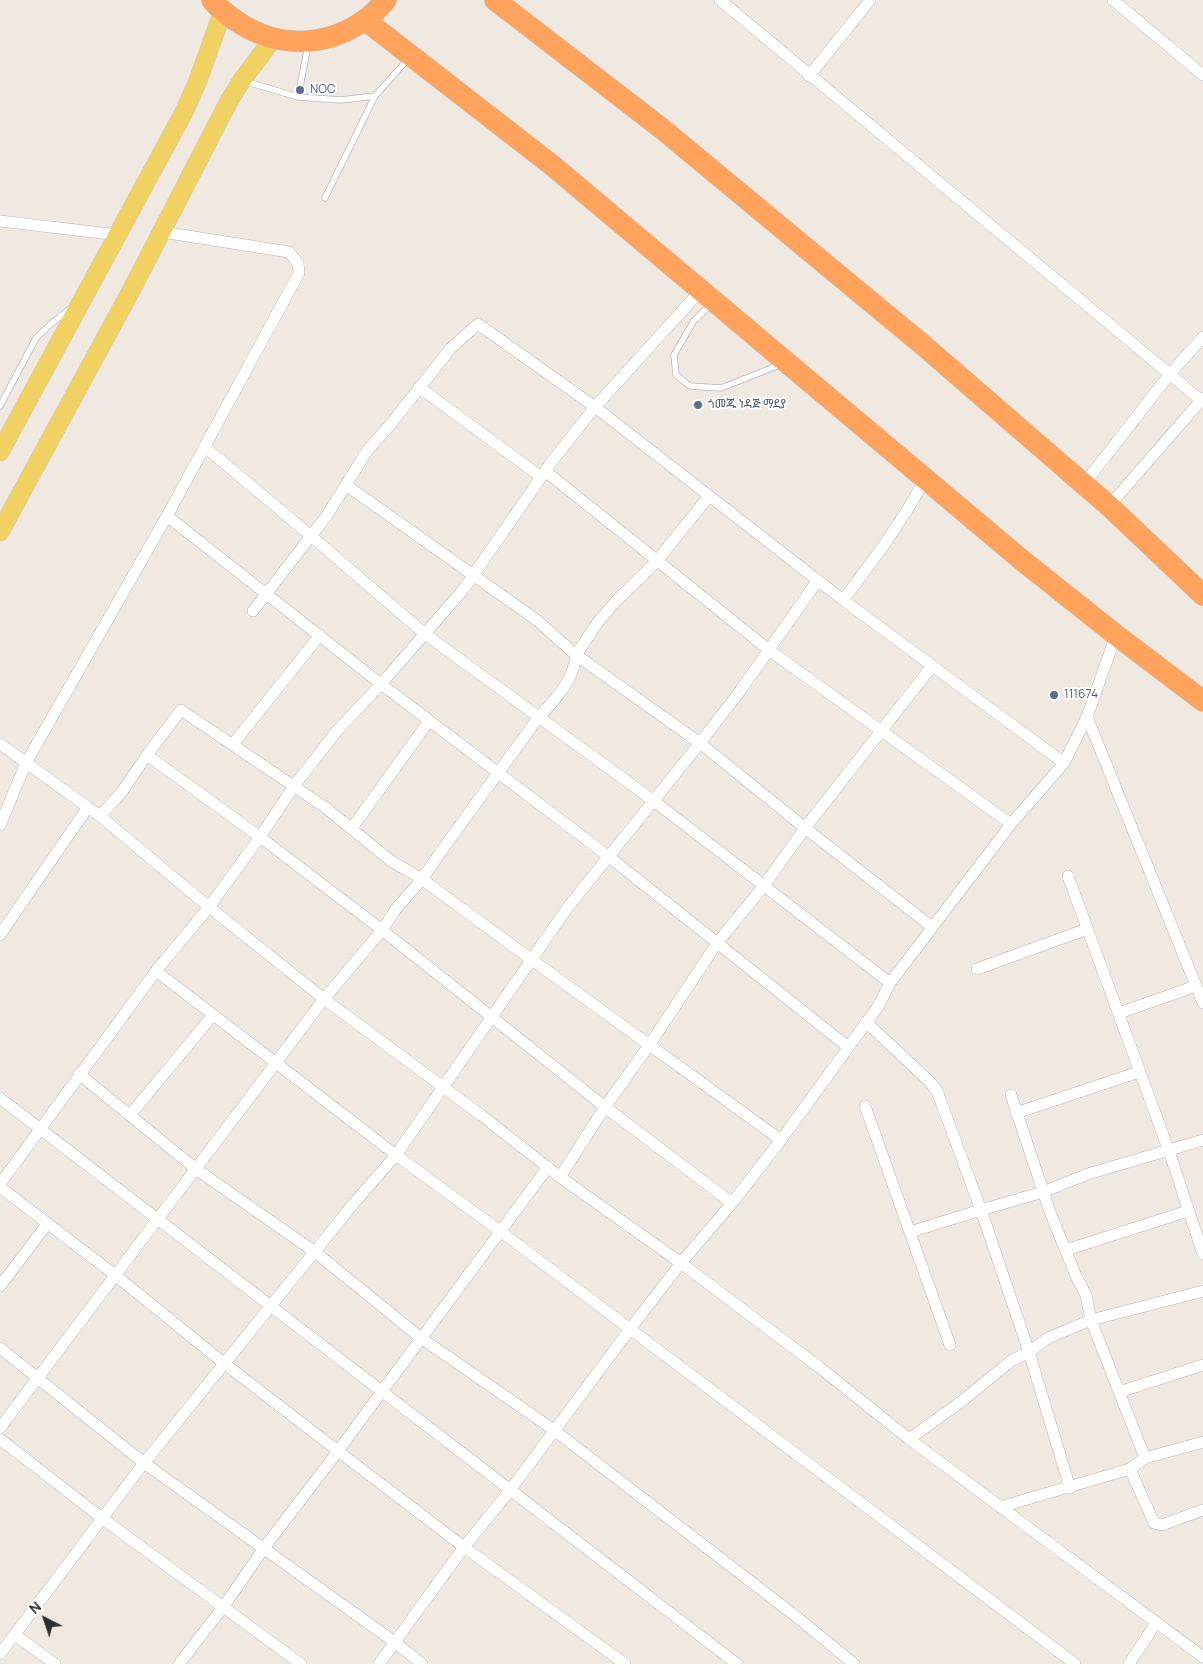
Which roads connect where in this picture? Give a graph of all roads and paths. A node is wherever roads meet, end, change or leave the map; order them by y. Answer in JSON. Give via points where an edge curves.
{"nodes":[{"id":1,"x":386,"y":0,"type":"edge"},
{"id":2,"x":495,"y":0,"type":"edge"},
{"id":3,"x":720,"y":0,"type":"edge"},
{"id":4,"x":870,"y":0,"type":"edge"},
{"id":5,"x":1113,"y":0,"type":"edge"},
{"id":6,"x":217,"y":6,"type":"edge"},
{"id":7,"x":365,"y":20,"type":"junction"},
{"id":8,"x":273,"y":39,"type":"junction"},
{"id":9,"x":309,"y":42,"type":"junction"},
{"id":10,"x":412,"y":56,"type":"junction"},
{"id":11,"x":1203,"y":75,"type":"edge"},
{"id":12,"x":809,"y":76,"type":"junction"},
{"id":13,"x":242,"y":80,"type":"junction"},
{"id":14,"x":375,"y":96,"type":"junction"},
{"id":15,"x":298,"y":97,"type":"junction"},
{"id":16,"x":325,"y":198,"type":"dead end"},
{"id":17,"x":0,"y":221,"type":"edge"},
{"id":18,"x":162,"y":232,"type":"junction"},
{"id":19,"x":118,"y":235,"type":"junction"},
{"id":20,"x":707,"y":295,"type":"junction"},
{"id":21,"x":84,"y":298,"type":"junction"},
{"id":22,"x":1203,"y":337,"type":"edge"},
{"id":23,"x":786,"y":362,"type":"junction"},
{"id":24,"x":1169,"y":376,"type":"junction"},
{"id":25,"x":420,"y":387,"type":"junction"},
{"id":26,"x":1202,"y":401,"type":"edge"},
{"id":27,"x":0,"y":406,"type":"edge"},
{"id":28,"x":595,"y":407,"type":"junction"},
{"id":29,"x":205,"y":448,"type":"junction"},
{"id":30,"x":0,"y":452,"type":"edge"},
{"id":31,"x":543,"y":474,"type":"junction"},
{"id":32,"x":926,"y":479,"type":"junction"},
{"id":33,"x":1084,"y":484,"type":"junction"},
{"id":34,"x":346,"y":485,"type":"junction"},
{"id":35,"x":709,"y":496,"type":"junction"},
{"id":36,"x":1109,"y":506,"type":"junction"},
{"id":37,"x":167,"y":516,"type":"junction"},
{"id":38,"x":0,"y":532,"type":"edge"},
{"id":39,"x":311,"y":536,"type":"junction"},
{"id":40,"x":656,"y":562,"type":"junction"},
{"id":41,"x":473,"y":576,"type":"junction"},
{"id":42,"x":818,"y":580,"type":"junction"},
{"id":43,"x":267,"y":593,"type":"junction"},
{"id":44,"x":1203,"y":595,"type":"edge"},
{"id":45,"x":843,"y":600,"type":"junction"},
{"id":46,"x":253,"y":610,"type":"dead end"},
{"id":47,"x":425,"y":634,"type":"junction"},
{"id":48,"x":320,"y":635,"type":"junction"},
{"id":49,"x":1116,"y":635,"type":"junction"},
{"id":50,"x":769,"y":650,"type":"junction"},
{"id":51,"x":576,"y":655,"type":"junction"},
{"id":52,"x":932,"y":666,"type":"junction"},
{"id":53,"x":381,"y":684,"type":"junction"},
{"id":54,"x":1203,"y":701,"type":"edge"},
{"id":55,"x":539,"y":717,"type":"junction"},
{"id":56,"x":1087,"y":717,"type":"junction"},
{"id":57,"x":429,"y":721,"type":"junction"},
{"id":58,"x":881,"y":730,"type":"junction"},
{"id":59,"x":700,"y":743,"type":"junction"},
{"id":60,"x":0,"y":744,"type":"edge"},
{"id":61,"x":233,"y":744,"type":"junction"},
{"id":62,"x":147,"y":755,"type":"junction"},
{"id":63,"x":26,"y":763,"type":"junction"},
{"id":64,"x":1064,"y":763,"type":"junction"},
{"id":65,"x":498,"y":774,"type":"junction"},
{"id":66,"x":294,"y":786,"type":"junction"},
{"id":67,"x":654,"y":802,"type":"junction"},
{"id":68,"x":88,"y":808,"type":"junction"},
{"id":69,"x":100,"y":816,"type":"junction"},
{"id":70,"x":1011,"y":824,"type":"junction"},
{"id":71,"x":0,"y":825,"type":"edge"},
{"id":72,"x":352,"y":828,"type":"junction"},
{"id":73,"x":805,"y":828,"type":"junction"},
{"id":74,"x":260,"y":837,"type":"junction"},
{"id":75,"x":608,"y":856,"type":"junction"},
{"id":76,"x":1068,"y":876,"type":"dead end"},
{"id":77,"x":422,"y":879,"type":"junction"},
{"id":78,"x":763,"y":887,"type":"junction"},
{"id":79,"x":209,"y":907,"type":"junction"},
{"id":80,"x":932,"y":927,"type":"junction"},
{"id":81,"x":1087,"y":929,"type":"junction"},
{"id":82,"x":382,"y":930,"type":"junction"},
{"id":83,"x":0,"y":936,"type":"edge"},
{"id":84,"x":717,"y":943,"type":"junction"},
{"id":85,"x":531,"y":961,"type":"junction"},
{"id":86,"x":977,"y":970,"type":"dead end"},
{"id":87,"x":156,"y":971,"type":"junction"},
{"id":88,"x":890,"y":983,"type":"junction"},
{"id":89,"x":1196,"y":986,"type":"junction"},
{"id":90,"x":324,"y":999,"type":"junction"},
{"id":91,"x":1203,"y":1003,"type":"edge"},
{"id":92,"x":1119,"y":1013,"type":"junction"},
{"id":93,"x":213,"y":1015,"type":"junction"},
{"id":94,"x":492,"y":1016,"type":"junction"},
{"id":95,"x":866,"y":1022,"type":"junction"},
{"id":96,"x":650,"y":1044,"type":"junction"},
{"id":97,"x":848,"y":1047,"type":"junction"},
{"id":98,"x":275,"y":1064,"type":"junction"},
{"id":99,"x":1139,"y":1072,"type":"junction"},
{"id":100,"x":79,"y":1074,"type":"junction"},
{"id":101,"x":444,"y":1088,"type":"junction"},
{"id":102,"x":1010,"y":1095,"type":"dead end"},
{"id":103,"x":0,"y":1098,"type":"edge"},
{"id":104,"x":865,"y":1106,"type":"dead end"},
{"id":105,"x":605,"y":1107,"type":"junction"},
{"id":106,"x":1016,"y":1113,"type":"junction"},
{"id":107,"x":130,"y":1115,"type":"junction"},
{"id":108,"x":40,"y":1128,"type":"junction"},
{"id":109,"x":781,"y":1140,"type":"junction"},
{"id":110,"x":1203,"y":1140,"type":"edge"},
{"id":111,"x":1169,"y":1151,"type":"junction"},
{"id":112,"x":396,"y":1155,"type":"junction"},
{"id":113,"x":548,"y":1167,"type":"junction"},
{"id":114,"x":196,"y":1169,"type":"junction"},
{"id":115,"x":560,"y":1177,"type":"junction"},
{"id":116,"x":0,"y":1185,"type":"edge"},
{"id":117,"x":1042,"y":1192,"type":"junction"},
{"id":118,"x":732,"y":1203,"type":"junction"},
{"id":119,"x":981,"y":1210,"type":"junction"},
{"id":120,"x":1188,"y":1211,"type":"junction"},
{"id":121,"x":158,"y":1218,"type":"junction"},
{"id":122,"x":48,"y":1223,"type":"junction"},
{"id":123,"x":500,"y":1231,"type":"junction"},
{"id":124,"x":910,"y":1232,"type":"junction"},
{"id":125,"x":1066,"y":1250,"type":"junction"},
{"id":126,"x":316,"y":1252,"type":"junction"},
{"id":127,"x":1203,"y":1254,"type":"edge"},
{"id":128,"x":681,"y":1264,"type":"junction"},
{"id":129,"x":115,"y":1275,"type":"junction"},
{"id":130,"x":0,"y":1286,"type":"edge"},
{"id":131,"x":1203,"y":1291,"type":"edge"},
{"id":132,"x":270,"y":1306,"type":"junction"},
{"id":133,"x":1091,"y":1320,"type":"junction"},
{"id":134,"x":630,"y":1329,"type":"junction"},
{"id":135,"x":421,"y":1338,"type":"junction"},
{"id":136,"x":950,"y":1345,"type":"dead end"},
{"id":137,"x":0,"y":1348,"type":"edge"},
{"id":138,"x":1029,"y":1352,"type":"junction"},
{"id":139,"x":225,"y":1364,"type":"junction"},
{"id":140,"x":1203,"y":1366,"type":"edge"},
{"id":141,"x":38,"y":1377,"type":"junction"},
{"id":142,"x":381,"y":1392,"type":"junction"},
{"id":143,"x":1119,"y":1392,"type":"junction"},
{"id":144,"x":0,"y":1428,"type":"edge"},
{"id":145,"x":554,"y":1430,"type":"junction"},
{"id":146,"x":0,"y":1439,"type":"edge"},
{"id":147,"x":909,"y":1439,"type":"junction"},
{"id":148,"x":1203,"y":1442,"type":"edge"},
{"id":149,"x":338,"y":1451,"type":"junction"},
{"id":150,"x":1145,"y":1458,"type":"junction"},
{"id":151,"x":144,"y":1463,"type":"junction"},
{"id":152,"x":1130,"y":1469,"type":"junction"},
{"id":153,"x":1070,"y":1488,"type":"junction"},
{"id":154,"x":511,"y":1489,"type":"junction"},
{"id":155,"x":1000,"y":1507,"type":"junction"},
{"id":156,"x":1203,"y":1510,"type":"edge"},
{"id":157,"x":103,"y":1519,"type":"junction"},
{"id":158,"x":464,"y":1547,"type":"junction"},
{"id":159,"x":264,"y":1548,"type":"junction"},
{"id":160,"x":224,"y":1606,"type":"junction"},
{"id":161,"x":1156,"y":1623,"type":"junction"},
{"id":162,"x":15,"y":1635,"type":"junction"},
{"id":163,"x":396,"y":1643,"type":"junction"},
{"id":164,"x":0,"y":1654,"type":"edge"},
{"id":165,"x":1203,"y":1657,"type":"edge"},
{"id":166,"x":55,"y":1664,"type":"edge"},
{"id":167,"x":179,"y":1664,"type":"edge"},
{"id":168,"x":301,"y":1664,"type":"edge"},
{"id":169,"x":379,"y":1664,"type":"edge"},
{"id":170,"x":422,"y":1664,"type":"edge"},
{"id":171,"x":625,"y":1664,"type":"edge"},
{"id":172,"x":738,"y":1664,"type":"edge"},
{"id":173,"x":854,"y":1664,"type":"edge"},
{"id":174,"x":1075,"y":1664,"type":"edge"},
{"id":175,"x":1129,"y":1664,"type":"edge"}],
"edges":[{"from":1,"to":7,"type":"highway"},
{"from":2,"to":33,"type":"highway","via":[[661,128],[923,345]]},
{"from":3,"to":12,"type":"street"},
{"from":4,"to":12,"type":"street"},
{"from":5,"to":11,"type":"street"},
{"from":6,"to":8,"type":"highway","via":[[250,30]]},
{"from":6,"to":19,"type":"main road","via":[[197,83]]},
{"from":7,"to":9,"type":"highway","via":[[348,31]]},
{"from":7,"to":10,"type":"highway"},
{"from":8,"to":9,"type":"highway"},
{"from":8,"to":13,"type":"main road"},
{"from":9,"to":15,"type":"lane"},
{"from":10,"to":14,"type":"lane"},
{"from":10,"to":20,"type":"highway","via":[[553,166]]},
{"from":12,"to":24,"type":"street"},
{"from":13,"to":15,"type":"lane"},
{"from":13,"to":18,"type":"main road"},
{"from":14,"to":15,"type":"lane","via":[[341,100]]},
{"from":14,"to":16,"type":"lane"},
{"from":17,"to":19,"type":"street"},
{"from":18,"to":29,"type":"street","via":[[290,252],[298,262],[299,273]]},
{"from":18,"to":38,"type":"main road"},
{"from":19,"to":21,"type":"main road"},
{"from":20,"to":23,"type":"highway"},
{"from":20,"to":23,"type":"lane","via":[[674,354],[676,375],[690,386],[721,388]]},
{"from":20,"to":28,"type":"street"},
{"from":21,"to":27,"type":"lane","via":[[36,338]]},
{"from":21,"to":30,"type":"main road"},
{"from":22,"to":24,"type":"street"},
{"from":23,"to":32,"type":"highway"},
{"from":24,"to":26,"type":"street"},
{"from":24,"to":33,"type":"street"},
{"from":25,"to":28,"type":"street","via":[[452,348],[478,324]]},
{"from":25,"to":31,"type":"street"},
{"from":25,"to":34,"type":"street","via":[[367,451]]},
{"from":26,"to":36,"type":"street"},
{"from":28,"to":31,"type":"street"},
{"from":28,"to":35,"type":"street"},
{"from":29,"to":37,"type":"street"},
{"from":29,"to":39,"type":"street"},
{"from":31,"to":40,"type":"street"},
{"from":31,"to":41,"type":"street"},
{"from":32,"to":45,"type":"street","via":[[881,551]]},
{"from":32,"to":49,"type":"highway"},
{"from":33,"to":36,"type":"highway"},
{"from":34,"to":39,"type":"street"},
{"from":34,"to":41,"type":"street"},
{"from":35,"to":40,"type":"street"},
{"from":35,"to":42,"type":"street"},
{"from":36,"to":44,"type":"highway"},
{"from":37,"to":43,"type":"street"},
{"from":37,"to":63,"type":"street"},
{"from":39,"to":43,"type":"street"},
{"from":39,"to":47,"type":"street"},
{"from":40,"to":50,"type":"street"},
{"from":40,"to":51,"type":"street","via":[[598,622]]},
{"from":41,"to":47,"type":"street"},
{"from":41,"to":51,"type":"street","via":[[538,621]]},
{"from":42,"to":45,"type":"street"},
{"from":42,"to":50,"type":"street"},
{"from":43,"to":46,"type":"street"},
{"from":43,"to":48,"type":"street"},
{"from":45,"to":52,"type":"street"},
{"from":47,"to":53,"type":"street"},
{"from":47,"to":55,"type":"street"},
{"from":48,"to":53,"type":"street"},
{"from":48,"to":61,"type":"street"},
{"from":49,"to":54,"type":"highway"},
{"from":49,"to":56,"type":"street"},
{"from":50,"to":58,"type":"street"},
{"from":50,"to":59,"type":"street"},
{"from":51,"to":55,"type":"street","via":[[563,688]]},
{"from":51,"to":59,"type":"street"},
{"from":52,"to":58,"type":"street"},
{"from":52,"to":64,"type":"street"},
{"from":53,"to":57,"type":"street"},
{"from":53,"to":66,"type":"street","via":[[336,732]]},
{"from":55,"to":65,"type":"street"},
{"from":55,"to":67,"type":"street"},
{"from":56,"to":64,"type":"street"},
{"from":56,"to":89,"type":"street"},
{"from":57,"to":65,"type":"street"},
{"from":57,"to":72,"type":"street"},
{"from":58,"to":70,"type":"street"},
{"from":58,"to":73,"type":"street"},
{"from":59,"to":67,"type":"street"},
{"from":59,"to":73,"type":"street"},
{"from":60,"to":63,"type":"street"},
{"from":61,"to":62,"type":"street","via":[[182,710]]},
{"from":61,"to":66,"type":"street"},
{"from":62,"to":69,"type":"street","via":[[121,793]]},
{"from":62,"to":74,"type":"street"},
{"from":63,"to":68,"type":"street"},
{"from":63,"to":71,"type":"street"},
{"from":64,"to":70,"type":"street"},
{"from":65,"to":75,"type":"street"},
{"from":65,"to":77,"type":"street"},
{"from":66,"to":72,"type":"street"},
{"from":66,"to":74,"type":"street"},
{"from":67,"to":75,"type":"street"},
{"from":67,"to":78,"type":"street"},
{"from":68,"to":69,"type":"street"},
{"from":68,"to":83,"type":"street"},
{"from":69,"to":79,"type":"street"},
{"from":70,"to":80,"type":"street"},
{"from":72,"to":77,"type":"street","via":[[392,861]]},
{"from":73,"to":78,"type":"street"},
{"from":73,"to":80,"type":"street"},
{"from":74,"to":79,"type":"street"},
{"from":74,"to":82,"type":"street"},
{"from":75,"to":84,"type":"street"},
{"from":75,"to":85,"type":"street"},
{"from":76,"to":81,"type":"street"},
{"from":77,"to":82,"type":"street"},
{"from":77,"to":85,"type":"street"},
{"from":78,"to":84,"type":"street"},
{"from":78,"to":88,"type":"street"},
{"from":79,"to":87,"type":"street"},
{"from":79,"to":90,"type":"street"},
{"from":80,"to":88,"type":"street"},
{"from":81,"to":86,"type":"street"},
{"from":81,"to":92,"type":"street"},
{"from":82,"to":90,"type":"street"},
{"from":82,"to":94,"type":"street"},
{"from":84,"to":96,"type":"street"},
{"from":84,"to":97,"type":"street"},
{"from":85,"to":94,"type":"street"},
{"from":85,"to":96,"type":"street"},
{"from":87,"to":93,"type":"street"},
{"from":87,"to":100,"type":"street"},
{"from":88,"to":95,"type":"street"},
{"from":89,"to":91,"type":"street"},
{"from":89,"to":92,"type":"street"},
{"from":90,"to":98,"type":"street"},
{"from":90,"to":101,"type":"street"},
{"from":92,"to":99,"type":"street"},
{"from":93,"to":98,"type":"street"},
{"from":93,"to":107,"type":"street"},
{"from":94,"to":101,"type":"street"},
{"from":94,"to":105,"type":"street"},
{"from":95,"to":97,"type":"street"},
{"from":95,"to":119,"type":"street","via":[[937,1091]]},
{"from":96,"to":105,"type":"street"},
{"from":96,"to":109,"type":"street"},
{"from":97,"to":109,"type":"street"},
{"from":98,"to":112,"type":"street"},
{"from":98,"to":114,"type":"street"},
{"from":99,"to":106,"type":"street"},
{"from":99,"to":111,"type":"street"},
{"from":100,"to":107,"type":"street"},
{"from":100,"to":108,"type":"street"},
{"from":101,"to":112,"type":"street"},
{"from":101,"to":113,"type":"street"},
{"from":102,"to":106,"type":"street"},
{"from":103,"to":108,"type":"street"},
{"from":104,"to":124,"type":"street"},
{"from":105,"to":115,"type":"street"},
{"from":105,"to":118,"type":"street"},
{"from":106,"to":117,"type":"street"},
{"from":107,"to":114,"type":"street"},
{"from":108,"to":116,"type":"street"},
{"from":108,"to":121,"type":"street"},
{"from":109,"to":118,"type":"street"},
{"from":110,"to":111,"type":"street"},
{"from":111,"to":117,"type":"street","via":[[1088,1174]]},
{"from":111,"to":120,"type":"street"},
{"from":112,"to":123,"type":"street"},
{"from":112,"to":126,"type":"street"},
{"from":113,"to":115,"type":"street"},
{"from":113,"to":123,"type":"street"},
{"from":114,"to":121,"type":"street"},
{"from":114,"to":126,"type":"street"},
{"from":115,"to":128,"type":"street"},
{"from":116,"to":122,"type":"street"},
{"from":117,"to":119,"type":"street"},
{"from":117,"to":125,"type":"street"},
{"from":118,"to":128,"type":"street"},
{"from":119,"to":124,"type":"street"},
{"from":119,"to":138,"type":"street"},
{"from":120,"to":125,"type":"street"},
{"from":120,"to":127,"type":"street"},
{"from":121,"to":129,"type":"street"},
{"from":121,"to":132,"type":"street"},
{"from":122,"to":129,"type":"street"},
{"from":122,"to":130,"type":"street"},
{"from":123,"to":134,"type":"street"},
{"from":123,"to":135,"type":"street"},
{"from":124,"to":136,"type":"street"},
{"from":125,"to":133,"type":"street","via":[[1086,1294]]},
{"from":126,"to":132,"type":"street"},
{"from":126,"to":135,"type":"street"},
{"from":128,"to":134,"type":"street"},
{"from":128,"to":147,"type":"street"},
{"from":129,"to":139,"type":"street"},
{"from":129,"to":141,"type":"street"},
{"from":131,"to":133,"type":"street"},
{"from":132,"to":139,"type":"street"},
{"from":132,"to":142,"type":"street"},
{"from":133,"to":138,"type":"street","via":[[1048,1338]]},
{"from":133,"to":143,"type":"street"},
{"from":134,"to":145,"type":"street"},
{"from":134,"to":174,"type":"street"},
{"from":135,"to":142,"type":"street"},
{"from":135,"to":145,"type":"street"},
{"from":137,"to":141,"type":"street"},
{"from":138,"to":147,"type":"street","via":[[1011,1361]]},
{"from":138,"to":153,"type":"street"},
{"from":139,"to":149,"type":"street"},
{"from":139,"to":151,"type":"street"},
{"from":140,"to":143,"type":"street"},
{"from":141,"to":144,"type":"street"},
{"from":141,"to":151,"type":"street"},
{"from":142,"to":149,"type":"street"},
{"from":142,"to":154,"type":"street"},
{"from":143,"to":150,"type":"street"},
{"from":145,"to":154,"type":"street"},
{"from":145,"to":173,"type":"street"},
{"from":146,"to":157,"type":"street"},
{"from":147,"to":155,"type":"street"},
{"from":148,"to":150,"type":"street"},
{"from":149,"to":158,"type":"street"},
{"from":149,"to":159,"type":"street"},
{"from":150,"to":152,"type":"street"},
{"from":151,"to":157,"type":"street"},
{"from":151,"to":159,"type":"street"},
{"from":152,"to":153,"type":"street"},
{"from":152,"to":156,"type":"street","via":[[1154,1523],[1162,1525]]},
{"from":153,"to":155,"type":"street"},
{"from":154,"to":158,"type":"street"},
{"from":154,"to":172,"type":"street"},
{"from":155,"to":161,"type":"street"},
{"from":157,"to":160,"type":"street"},
{"from":157,"to":162,"type":"street"},
{"from":158,"to":163,"type":"street"},
{"from":158,"to":171,"type":"street"},
{"from":159,"to":160,"type":"street"},
{"from":159,"to":163,"type":"street"},
{"from":160,"to":167,"type":"street"},
{"from":160,"to":168,"type":"street"},
{"from":161,"to":165,"type":"street"},
{"from":161,"to":175,"type":"street"},
{"from":162,"to":164,"type":"street"},
{"from":162,"to":166,"type":"street"},
{"from":163,"to":169,"type":"street"},
{"from":163,"to":170,"type":"street"}]}
